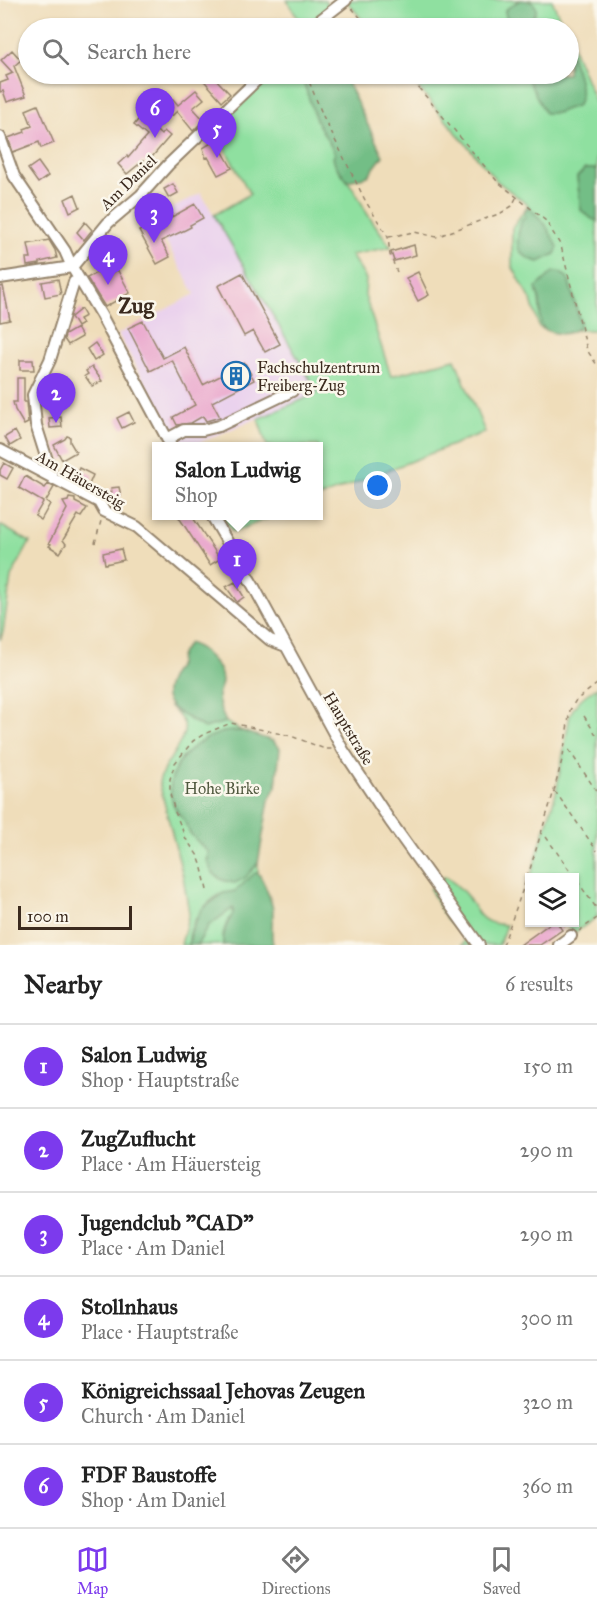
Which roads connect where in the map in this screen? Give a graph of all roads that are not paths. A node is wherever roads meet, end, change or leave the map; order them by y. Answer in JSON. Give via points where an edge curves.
{"nodes":[{"id":1,"x":342,"y":2,"type":"edge"},
{"id":2,"x":322,"y":18,"type":"edge"},
{"id":3,"x":253,"y":84,"type":"edge"},
{"id":4,"x":0,"y":137,"type":"edge"},
{"id":5,"x":72,"y":267,"type":"junction"},
{"id":6,"x":0,"y":278,"type":"edge"},
{"id":7,"x":74,"y":282,"type":"junction"},
{"id":8,"x":101,"y":315,"type":"junction"},
{"id":9,"x":292,"y":391,"type":"dead end"},
{"id":10,"x":168,"y":442,"type":"edge"},
{"id":11,"x":170,"y":442,"type":"edge"},
{"id":12,"x":0,"y":450,"type":"edge"},
{"id":13,"x":53,"y":480,"type":"junction"},
{"id":14,"x":214,"y":520,"type":"edge"},
{"id":15,"x":286,"y":646,"type":"junction"},
{"id":16,"x":571,"y":936,"type":"road end"},
{"id":17,"x":479,"y":945,"type":"edge"},
{"id":18,"x":559,"y":945,"type":"edge"}],
"edges":[{"from":1,"to":2,"type":"street"},
{"from":3,"to":5,"type":"street","name":"Am Daniel","via":[[141,195],[108,222]]},
{"from":4,"to":5,"type":"street","via":[[14,176],[55,234]]},
{"from":5,"to":6,"type":"street"},
{"from":5,"to":7,"type":"street"},
{"from":5,"to":8,"type":"street"},
{"from":7,"to":8,"type":"street","via":[[93,311]]},
{"from":7,"to":13,"type":"street","via":[[50,360],[33,395],[36,425]]},
{"from":8,"to":10,"type":"street"},
{"from":9,"to":11,"type":"street","via":[[219,426],[184,430]]},
{"from":12,"to":13,"type":"street","name":"Am Häuersteig"},
{"from":13,"to":15,"type":"street","name":"Am Häuersteig","via":[[137,527],[270,640]]},
{"from":14,"to":15,"type":"street","name":"Hauptstraße"},
{"from":15,"to":17,"type":"street","name":"Hauptstraße","via":[[343,750]]},
{"from":16,"to":18,"type":"street"}]}
